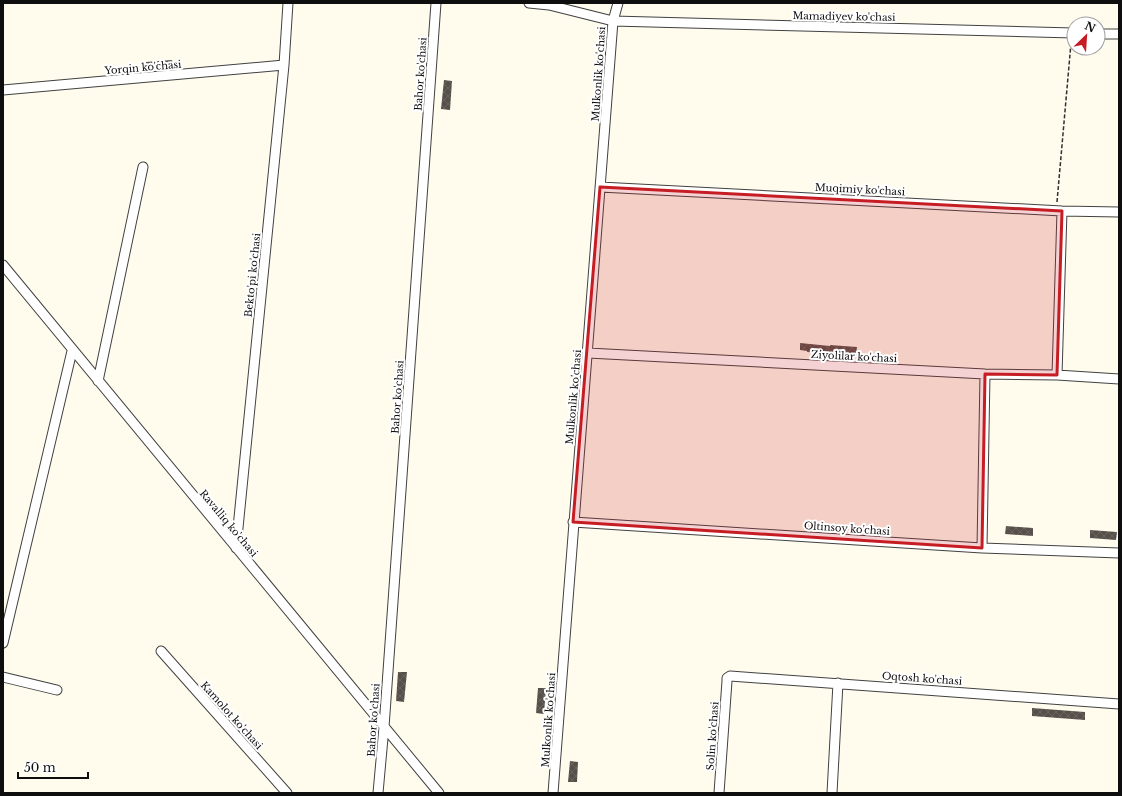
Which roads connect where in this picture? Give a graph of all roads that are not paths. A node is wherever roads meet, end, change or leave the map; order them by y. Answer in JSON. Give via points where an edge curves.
{"nodes":[{"id":1,"x":288,"y":3,"type":"edge"},
{"id":2,"x":436,"y":3,"type":"edge"},
{"id":3,"x":529,"y":3,"type":"edge"},
{"id":4,"x":618,"y":3,"type":"edge"},
{"id":5,"x":613,"y":21,"type":"junction"},
{"id":6,"x":1066,"y":33,"type":"edge"},
{"id":7,"x":1106,"y":34,"type":"edge"},
{"id":8,"x":1119,"y":34,"type":"edge"},
{"id":9,"x":284,"y":66,"type":"junction"},
{"id":10,"x":3,"y":90,"type":"edge"},
{"id":11,"x":143,"y":167,"type":"dead end"},
{"id":12,"x":600,"y":187,"type":"junction"},
{"id":13,"x":1059,"y":210,"type":"junction"},
{"id":14,"x":1119,"y":212,"type":"edge"},
{"id":15,"x":3,"y":265,"type":"edge"},
{"id":16,"x":72,"y":350,"type":"junction"},
{"id":17,"x":588,"y":354,"type":"junction"},
{"id":18,"x":985,"y":374,"type":"junction"},
{"id":19,"x":1058,"y":376,"type":"junction"},
{"id":20,"x":1119,"y":379,"type":"edge"},
{"id":21,"x":98,"y":381,"type":"junction"},
{"id":22,"x":573,"y":522,"type":"junction"},
{"id":23,"x":236,"y":548,"type":"junction"},
{"id":24,"x":982,"y":548,"type":"junction"},
{"id":25,"x":1119,"y":553,"type":"edge"},
{"id":26,"x":3,"y":642,"type":"edge"},
{"id":27,"x":161,"y":651,"type":"dead end"},
{"id":28,"x":3,"y":677,"type":"edge"},
{"id":29,"x":727,"y":681,"type":"joint"},
{"id":30,"x":838,"y":683,"type":"junction"},
{"id":31,"x":57,"y":690,"type":"dead end"},
{"id":32,"x":1119,"y":704,"type":"edge"},
{"id":33,"x":384,"y":727,"type":"junction"},
{"id":34,"x":287,"y":793,"type":"edge"},
{"id":35,"x":378,"y":793,"type":"edge"},
{"id":36,"x":439,"y":793,"type":"edge"},
{"id":37,"x":553,"y":793,"type":"edge"},
{"id":38,"x":719,"y":793,"type":"edge"},
{"id":39,"x":832,"y":793,"type":"edge"}],
"edges":[{"from":1,"to":9,"type":"street","name":"Bekto'pi ko'chasi"},
{"from":2,"to":33,"type":"street","name":"Bahor ko'chasi"},
{"from":3,"to":5,"type":"street","name":"Mamadiyev ko'chasi","via":[[549,5]]},
{"from":4,"to":5,"type":"street","name":"Mulkonlik ko'chasi"},
{"from":5,"to":6,"type":"street","name":"Mamadiyev ko'chasi"},
{"from":5,"to":12,"type":"street","name":"Mulkonlik ko'chasi"},
{"from":7,"to":8,"type":"street"},
{"from":9,"to":10,"type":"street","name":"Yorqin ko'chasi"},
{"from":9,"to":23,"type":"street","name":"Bekto'pi ko'chasi"},
{"from":11,"to":21,"type":"street"},
{"from":12,"to":13,"type":"street","name":"Muqimiy ko'chasi"},
{"from":12,"to":17,"type":"street","name":"Mulkonlik ko'chasi"},
{"from":13,"to":14,"type":"street","name":"Muqimiy ko'chasi"},
{"from":13,"to":19,"type":"street"},
{"from":15,"to":16,"type":"street","name":"Ravalliq ko'chasi"},
{"from":16,"to":21,"type":"street","name":"Ravalliq ko'chasi"},
{"from":16,"to":26,"type":"street"},
{"from":17,"to":18,"type":"street","name":"Ziyolilar ko'chasi"},
{"from":17,"to":22,"type":"street","name":"Mulkonlik ko'chasi"},
{"from":18,"to":19,"type":"street","name":"Ziyolilar ko'chasi"},
{"from":18,"to":24,"type":"street"},
{"from":19,"to":20,"type":"street","name":"Ziyolilar ko'chasi"},
{"from":21,"to":23,"type":"street","name":"Ravalliq ko'chasi"},
{"from":22,"to":24,"type":"street","name":"Oltinsoy ko'chasi"},
{"from":22,"to":37,"type":"street","name":"Mulkonlik ko'chasi"},
{"from":23,"to":33,"type":"street","name":"Ravalliq ko'chasi"},
{"from":24,"to":25,"type":"street","name":"Oltinsoy ko'chasi"},
{"from":27,"to":34,"type":"street","name":"Kamolot ko'chasi"},
{"from":28,"to":31,"type":"street"},
{"from":29,"to":30,"type":"street","name":"Oqtosh ko'chasi","via":[[727,678],[734,675]]},
{"from":29,"to":38,"type":"street","name":"Solin ko'chasi"},
{"from":30,"to":32,"type":"street","name":"Oqtosh ko'chasi"},
{"from":30,"to":39,"type":"street"},
{"from":33,"to":35,"type":"street","name":"Bahor ko'chasi"},
{"from":33,"to":36,"type":"street","name":"Ravalliq ko'chasi"}]}
